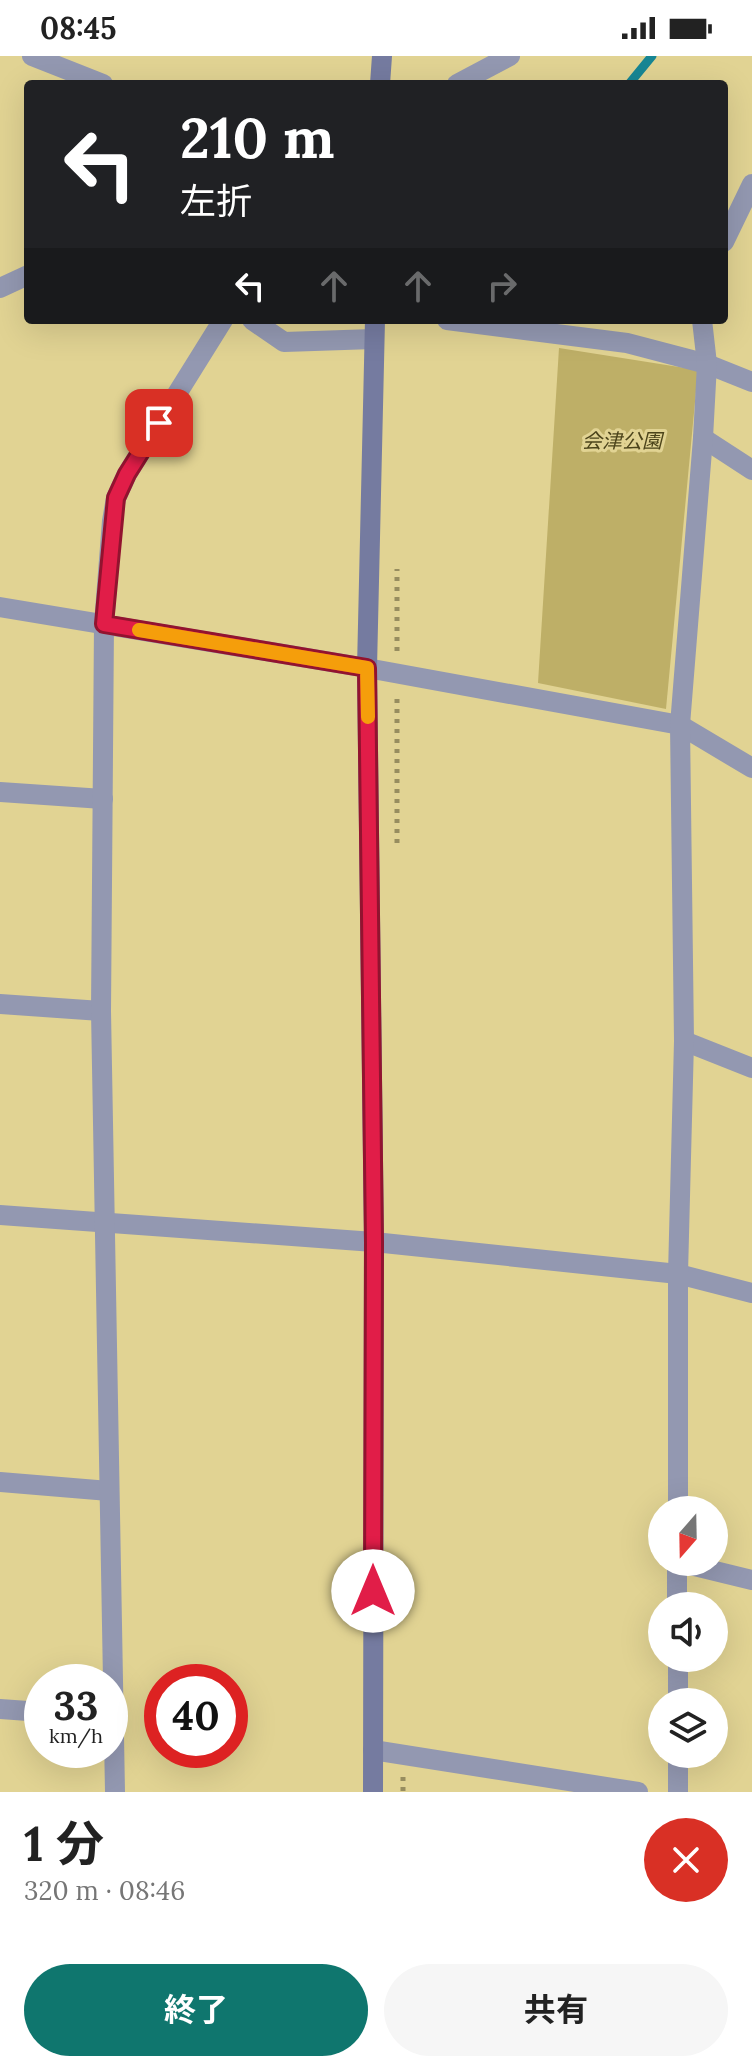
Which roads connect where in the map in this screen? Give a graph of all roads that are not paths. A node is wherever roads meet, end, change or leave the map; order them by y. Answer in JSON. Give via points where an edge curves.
{"nodes":[{"id":1,"x":32,"y":56,"type":"edge"},
{"id":2,"x":382,"y":56,"type":"edge"},
{"id":3,"x":508,"y":56,"type":"edge"},
{"id":4,"x":93,"y":80,"type":"edge"},
{"id":5,"x":380,"y":80,"type":"edge"},
{"id":6,"x":464,"y":80,"type":"edge"},
{"id":7,"x":752,"y":184,"type":"edge"},
{"id":8,"x":728,"y":234,"type":"edge"},
{"id":9,"x":24,"y":277,"type":"edge"},
{"id":10,"x":0,"y":288,"type":"edge"},
{"id":11,"x":221,"y":324,"type":"edge"},
{"id":12,"x":258,"y":324,"type":"edge"},
{"id":13,"x":478,"y":324,"type":"edge"},
{"id":14,"x":702,"y":324,"type":"edge"},
{"id":15,"x":374,"y":329,"type":"edge"},
{"id":16,"x":707,"y":364,"type":"junction"},
{"id":17,"x":752,"y":382,"type":"edge"},
{"id":18,"x":703,"y":438,"type":"junction"},
{"id":19,"x":752,"y":470,"type":"edge"},
{"id":20,"x":0,"y":607,"type":"edge"},
{"id":21,"x":104,"y":624,"type":"junction"},
{"id":22,"x":367,"y":668,"type":"junction"},
{"id":23,"x":680,"y":725,"type":"junction"},
{"id":24,"x":752,"y":768,"type":"edge"},
{"id":25,"x":0,"y":792,"type":"edge"},
{"id":26,"x":103,"y":799,"type":"junction"},
{"id":27,"x":0,"y":1004,"type":"edge"},
{"id":28,"x":101,"y":1011,"type":"junction"},
{"id":29,"x":684,"y":1041,"type":"junction"},
{"id":30,"x":752,"y":1068,"type":"edge"},
{"id":31,"x":0,"y":1215,"type":"edge"},
{"id":32,"x":104,"y":1222,"type":"junction"},
{"id":33,"x":374,"y":1242,"type":"junction"},
{"id":34,"x":678,"y":1274,"type":"junction"},
{"id":35,"x":752,"y":1293,"type":"edge"},
{"id":36,"x":0,"y":1482,"type":"edge"},
{"id":37,"x":109,"y":1491,"type":"junction"},
{"id":38,"x":678,"y":1496,"type":"edge"},
{"id":39,"x":728,"y":1574,"type":"edge"},
{"id":40,"x":752,"y":1580,"type":"edge"},
{"id":41,"x":111,"y":1664,"type":"edge"},
{"id":42,"x":0,"y":1709,"type":"edge"},
{"id":43,"x":24,"y":1711,"type":"edge"},
{"id":44,"x":373,"y":1750,"type":"junction"},
{"id":45,"x":114,"y":1768,"type":"edge"},
{"id":46,"x":678,"y":1768,"type":"edge"},
{"id":47,"x":115,"y":1792,"type":"edge"},
{"id":48,"x":373,"y":1792,"type":"edge"},
{"id":49,"x":638,"y":1792,"type":"edge"},
{"id":50,"x":678,"y":1792,"type":"edge"}],
"edges":[{"from":1,"to":4,"type":"street"},
{"from":2,"to":5,"type":"street"},
{"from":3,"to":6,"type":"street"},
{"from":7,"to":8,"type":"street"},
{"from":9,"to":10,"type":"street"},
{"from":11,"to":21,"type":"street","via":[[116,498]]},
{"from":12,"to":15,"type":"street","via":[[284,342]]},
{"from":13,"to":16,"type":"street","via":[[627,343]]},
{"from":14,"to":16,"type":"street"},
{"from":15,"to":22,"type":"street"},
{"from":16,"to":17,"type":"street"},
{"from":16,"to":18,"type":"street"},
{"from":18,"to":19,"type":"street"},
{"from":18,"to":23,"type":"street"},
{"from":20,"to":21,"type":"street"},
{"from":21,"to":22,"type":"street"},
{"from":21,"to":26,"type":"street"},
{"from":22,"to":23,"type":"street"},
{"from":22,"to":33,"type":"street"},
{"from":23,"to":24,"type":"street"},
{"from":23,"to":29,"type":"street"},
{"from":25,"to":26,"type":"street"},
{"from":26,"to":28,"type":"street"},
{"from":27,"to":28,"type":"street"},
{"from":28,"to":32,"type":"street"},
{"from":29,"to":30,"type":"street"},
{"from":29,"to":34,"type":"street"},
{"from":31,"to":32,"type":"street"},
{"from":32,"to":33,"type":"street"},
{"from":32,"to":37,"type":"street"},
{"from":33,"to":34,"type":"street"},
{"from":33,"to":44,"type":"street"},
{"from":34,"to":35,"type":"street"},
{"from":34,"to":38,"type":"street"},
{"from":36,"to":37,"type":"street"},
{"from":37,"to":41,"type":"street"},
{"from":39,"to":40,"type":"street"},
{"from":42,"to":43,"type":"street"},
{"from":44,"to":48,"type":"street"},
{"from":44,"to":49,"type":"street"},
{"from":45,"to":47,"type":"street"},
{"from":46,"to":50,"type":"street"}]}
